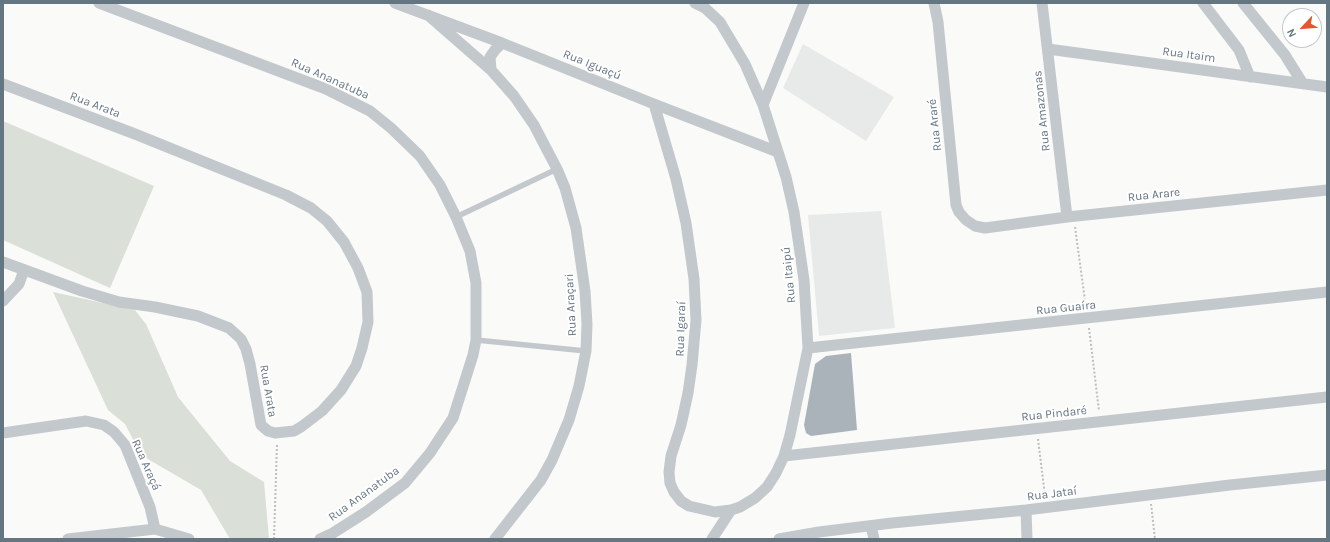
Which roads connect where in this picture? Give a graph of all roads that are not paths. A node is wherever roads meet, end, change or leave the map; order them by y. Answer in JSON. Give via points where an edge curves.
{"nodes":[{"id":1,"x":99,"y":3,"type":"edge"},
{"id":2,"x":396,"y":3,"type":"edge"},
{"id":3,"x":695,"y":3,"type":"edge"},
{"id":4,"x":804,"y":3,"type":"edge"},
{"id":5,"x":934,"y":3,"type":"edge"},
{"id":6,"x":1042,"y":3,"type":"edge"},
{"id":7,"x":1203,"y":3,"type":"edge"},
{"id":8,"x":1243,"y":3,"type":"edge"},
{"id":9,"x":428,"y":15,"type":"junction"},
{"id":10,"x":502,"y":43,"type":"junction"},
{"id":11,"x":1048,"y":49,"type":"junction"},
{"id":12,"x":491,"y":70,"type":"junction"},
{"id":13,"x":1250,"y":77,"type":"junction"},
{"id":14,"x":3,"y":84,"type":"edge"},
{"id":15,"x":1303,"y":84,"type":"junction"},
{"id":16,"x":1327,"y":87,"type":"edge"},
{"id":17,"x":654,"y":104,"type":"junction"},
{"id":18,"x":763,"y":105,"type":"junction"},
{"id":19,"x":778,"y":152,"type":"junction"},
{"id":20,"x":557,"y":169,"type":"junction"},
{"id":21,"x":1327,"y":190,"type":"edge"},
{"id":22,"x":456,"y":217,"type":"junction"},
{"id":23,"x":1067,"y":217,"type":"junction"},
{"id":24,"x":985,"y":228,"type":"joint"},
{"id":25,"x":3,"y":262,"type":"edge"},
{"id":26,"x":24,"y":270,"type":"junction"},
{"id":27,"x":1327,"y":292,"type":"edge"},
{"id":28,"x":3,"y":301,"type":"edge"},
{"id":29,"x":476,"y":340,"type":"junction"},
{"id":30,"x":808,"y":348,"type":"junction"},
{"id":31,"x":586,"y":350,"type":"junction"},
{"id":32,"x":1327,"y":397,"type":"edge"},
{"id":33,"x":3,"y":433,"type":"edge"},
{"id":34,"x":784,"y":456,"type":"junction"},
{"id":35,"x":1327,"y":475,"type":"edge"},
{"id":36,"x":731,"y":510,"type":"junction"},
{"id":37,"x":1026,"y":510,"type":"junction"},
{"id":38,"x":871,"y":526,"type":"junction"},
{"id":39,"x":155,"y":529,"type":"junction"},
{"id":40,"x":68,"y":539,"type":"edge"},
{"id":41,"x":71,"y":539,"type":"edge"},
{"id":42,"x":189,"y":539,"type":"edge"},
{"id":43,"x":320,"y":539,"type":"edge"},
{"id":44,"x":495,"y":539,"type":"edge"},
{"id":45,"x":712,"y":539,"type":"edge"},
{"id":46,"x":780,"y":539,"type":"edge"},
{"id":47,"x":874,"y":539,"type":"edge"},
{"id":48,"x":1027,"y":539,"type":"edge"}],
"edges":[{"from":1,"to":22,"type":"street","name":"Rua Ananatuba","via":[[326,89],[370,111],[420,156],[440,185]]},
{"from":2,"to":9,"type":"street","name":"Rua Iguaçú"},
{"from":3,"to":18,"type":"street","name":"Rua Itaipú","via":[[705,8],[720,22],[745,64]]},
{"from":4,"to":18,"type":"street"},
{"from":5,"to":24,"type":"street","name":"Rua Araré","via":[[956,205],[966,220],[975,226]]},
{"from":6,"to":11,"type":"street","name":"Rua Amazonas"},
{"from":7,"to":13,"type":"street","via":[[1239,50]]},
{"from":8,"to":15,"type":"street","via":[[1285,54]]},
{"from":9,"to":10,"type":"street","name":"Rua Iguaçú"},
{"from":9,"to":12,"type":"street","name":"Rua Araçari"},
{"from":10,"to":12,"type":"street","via":[[490,57]]},
{"from":10,"to":17,"type":"street","name":"Rua Iguaçú"},
{"from":11,"to":13,"type":"street","name":"Rua Itaim"},
{"from":11,"to":23,"type":"street","name":"Rua Amazonas"},
{"from":12,"to":20,"type":"street","name":"Rua Araçari","via":[[514,96],[534,125]]},
{"from":13,"to":15,"type":"street","name":"Rua Itaim"},
{"from":14,"to":26,"type":"street","name":"Rua Arata","via":[[142,137],[286,195],[311,208],[327,221],[344,242],[358,268],[367,292],[368,322],[356,366],[342,390],[322,411],[294,431],[275,433],[261,425],[246,349],[241,339],[232,331],[198,316],[119,302]]},
{"from":15,"to":16,"type":"street","name":"Rua Itaim"},
{"from":17,"to":19,"type":"street","name":"Rua Iguaçú"},
{"from":17,"to":36,"type":"street","name":"Rua Igaraí","via":[[676,178],[686,223],[694,279],[696,320],[688,393],[668,472],[670,483],[680,501],[689,506],[715,512]]},
{"from":18,"to":19,"type":"street","name":"Rua Itaipú"},
{"from":19,"to":30,"type":"street","name":"Rua Itaipú","via":[[786,177],[799,242]]},
{"from":20,"to":22,"type":"lane"},
{"from":20,"to":31,"type":"street","name":"Rua Araçari","via":[[576,228],[585,291]]},
{"from":21,"to":23,"type":"street","name":"Rua Arare"},
{"from":22,"to":29,"type":"street","name":"Rua Ananatuba","via":[[470,250],[476,283]]},
{"from":23,"to":24,"type":"street","name":"Rua Arare"},
{"from":25,"to":26,"type":"street","name":"Rua Arata"},
{"from":26,"to":28,"type":"street","via":[[19,284]]},
{"from":27,"to":30,"type":"street","name":"Rua Guaíra"},
{"from":29,"to":31,"type":"lane"},
{"from":29,"to":43,"type":"street","name":"Rua Ananatuba","via":[[453,418],[430,453],[405,483],[366,512]]},
{"from":30,"to":34,"type":"street","name":"Rua Itaipú"},
{"from":31,"to":44,"type":"street","name":"Rua Araçari","via":[[569,420],[552,460],[541,480]]},
{"from":32,"to":34,"type":"street","name":"Rua Pindaré"},
{"from":33,"to":39,"type":"street","name":"Rua Araçá","via":[[86,420],[104,425],[125,445],[150,507]]},
{"from":34,"to":36,"type":"street","name":"Rua Itaipú","via":[[767,487],[756,498]]},
{"from":35,"to":37,"type":"street","name":"Rua Jataí"},
{"from":36,"to":45,"type":"street"},
{"from":37,"to":38,"type":"street","name":"Rua Jataí"},
{"from":37,"to":48,"type":"street"},
{"from":38,"to":46,"type":"street","name":"Rua Jataí"},
{"from":38,"to":47,"type":"street"},
{"from":39,"to":41,"type":"street"},
{"from":39,"to":42,"type":"street"},
{"from":40,"to":41,"type":"street"}]}
